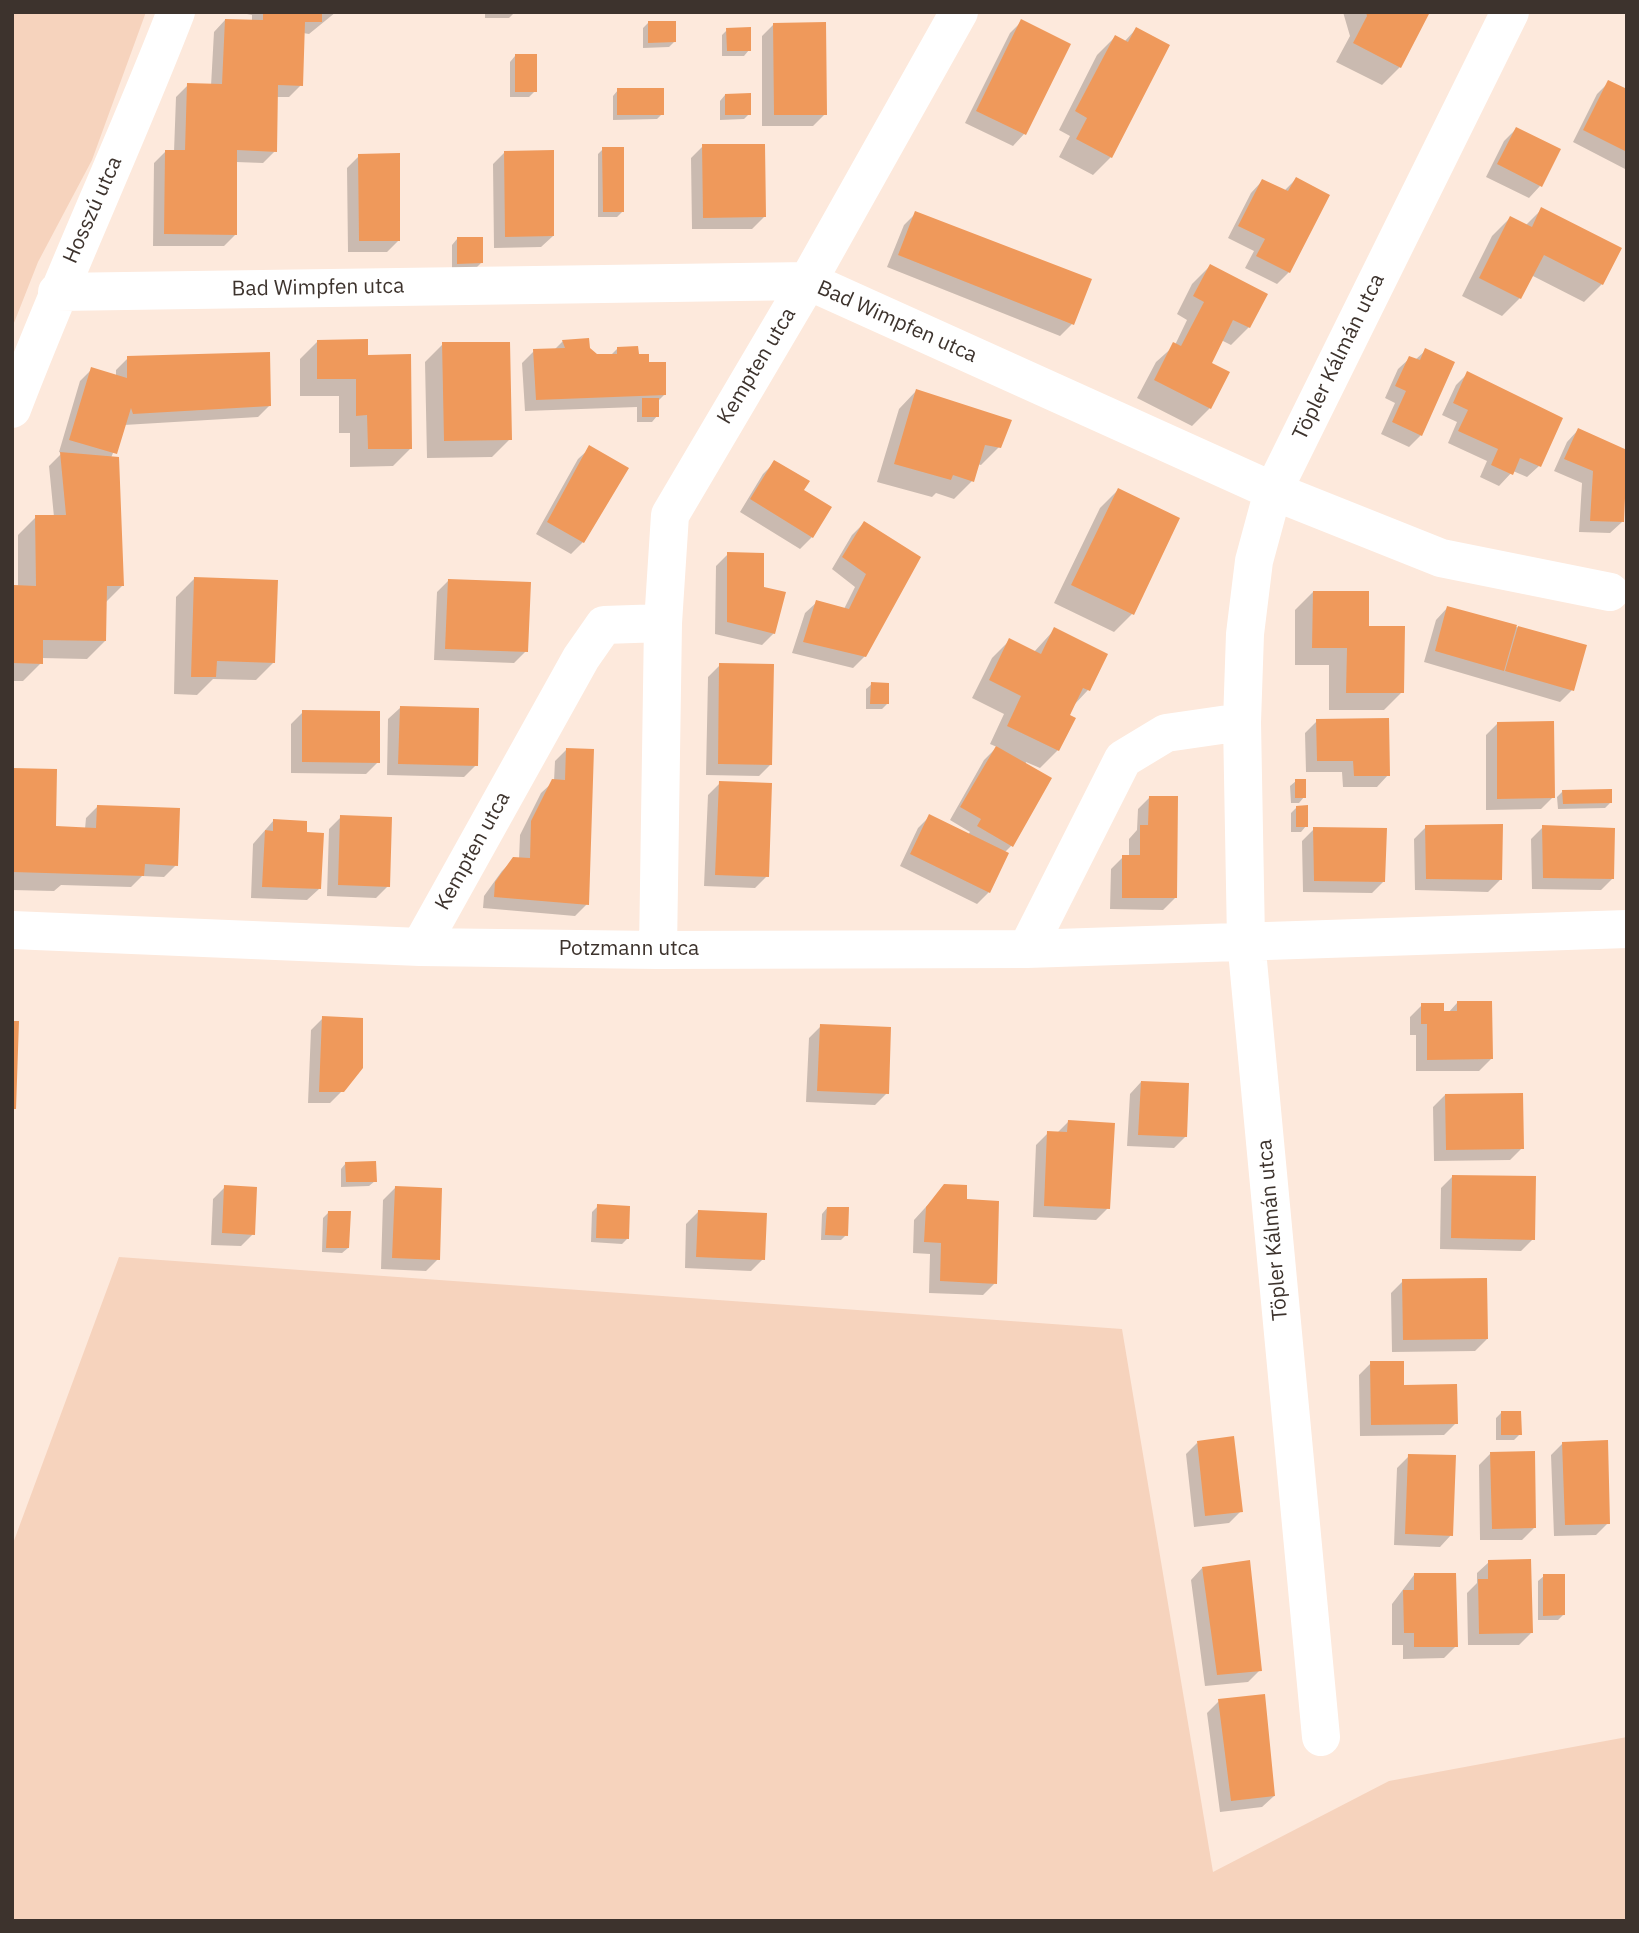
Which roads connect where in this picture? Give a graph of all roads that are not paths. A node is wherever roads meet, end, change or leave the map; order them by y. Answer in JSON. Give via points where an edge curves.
{"nodes":[{"id":1,"x":176,"y":12,"type":"edge"},
{"id":2,"x":959,"y":12,"type":"edge"},
{"id":3,"x":1510,"y":12,"type":"edge"},
{"id":4,"x":807,"y":281,"type":"junction"},
{"id":5,"x":57,"y":292,"type":"junction"},
{"id":6,"x":12,"y":409,"type":"edge"},
{"id":7,"x":1273,"y":491,"type":"junction"},
{"id":8,"x":1610,"y":592,"type":"dead end"},
{"id":9,"x":663,"y":623,"type":"junction"},
{"id":10,"x":1242,"y":722,"type":"junction"},
{"id":11,"x":1627,"y":929,"type":"edge"},
{"id":12,"x":12,"y":930,"type":"edge"},
{"id":13,"x":1246,"y":940,"type":"junction"},
{"id":14,"x":419,"y":947,"type":"junction"},
{"id":15,"x":1027,"y":949,"type":"junction"},
{"id":16,"x":657,"y":950,"type":"junction"},
{"id":17,"x":1321,"y":1737,"type":"dead end"}],
"edges":[{"from":1,"to":5,"type":"street","name":"Hosszú utca"},
{"from":2,"to":4,"type":"street","name":"Kempten utca"},
{"from":3,"to":7,"type":"street","name":"Töpler Kálmán utca"},
{"from":4,"to":5,"type":"street","name":"Bad Wimpfen utca"},
{"from":4,"to":7,"type":"street","name":"Bad Wimpfen utca"},
{"from":4,"to":9,"type":"street","name":"Kempten utca","via":[[670,514]]},
{"from":5,"to":6,"type":"street","name":"Hosszú utca"},
{"from":7,"to":8,"type":"street","name":"Bad Wimpfen utca","via":[[1441,558]]},
{"from":7,"to":10,"type":"street","name":"Töpler Kálmán utca","via":[[1254,561],[1245,634]]},
{"from":9,"to":14,"type":"street","name":"Kempten utca","via":[[604,625],[581,658]]},
{"from":9,"to":16,"type":"street","name":"Kempten utca"},
{"from":10,"to":13,"type":"street","name":"Töpler Kálmán utca"},
{"from":10,"to":15,"type":"street","via":[[1166,733],[1123,760]]},
{"from":11,"to":13,"type":"street","name":"Potzmann utca"},
{"from":12,"to":14,"type":"street","name":"Potzmann utca"},
{"from":13,"to":15,"type":"street","name":"Potzmann utca"},
{"from":13,"to":17,"type":"street","name":"Töpler Kálmán utca"},
{"from":14,"to":16,"type":"street","name":"Potzmann utca"},
{"from":15,"to":16,"type":"street","name":"Potzmann utca"}]}
